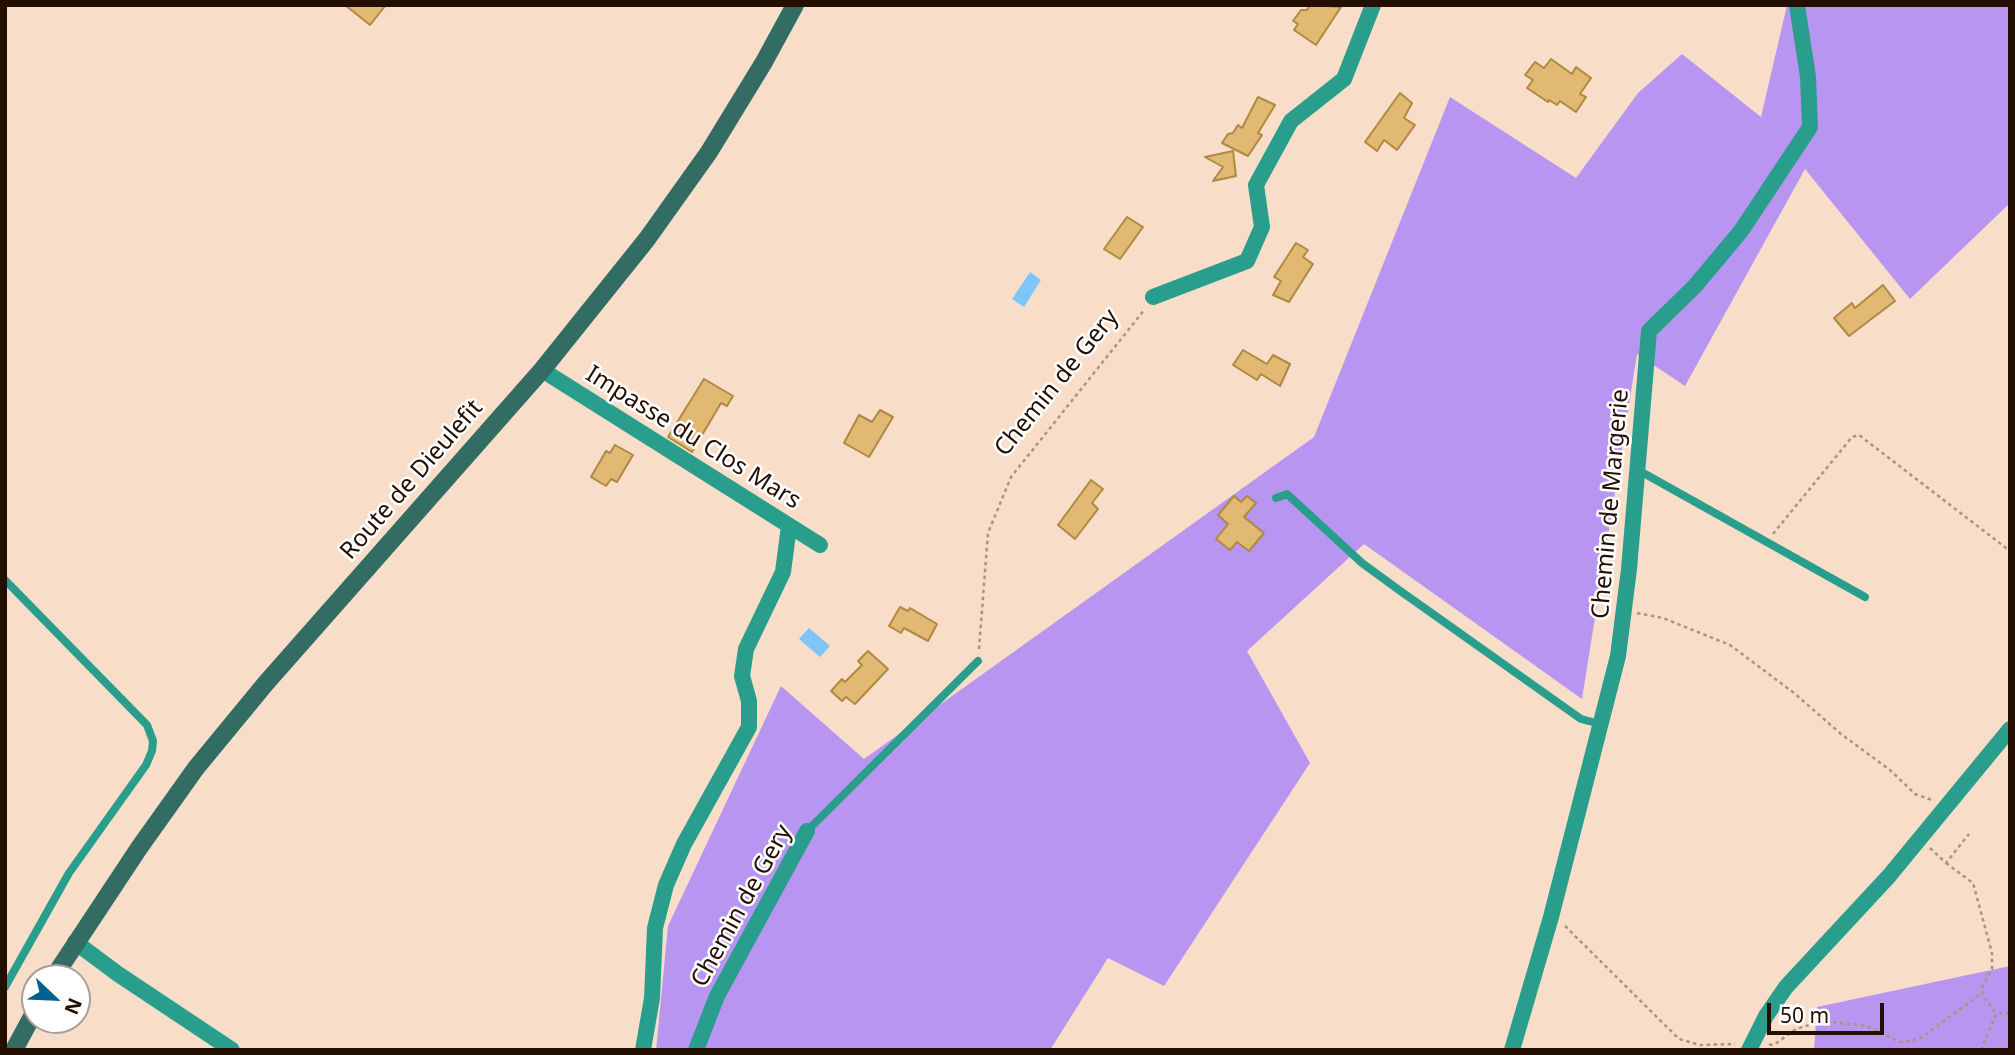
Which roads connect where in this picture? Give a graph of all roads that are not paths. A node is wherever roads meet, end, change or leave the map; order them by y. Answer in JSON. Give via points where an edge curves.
{"nodes":[{"id":1,"x":795,"y":5,"type":"edge"},
{"id":2,"x":1373,"y":5,"type":"edge"},
{"id":3,"x":1797,"y":5,"type":"edge"},
{"id":4,"x":1153,"y":298,"type":"road end"},
{"id":5,"x":542,"y":370,"type":"junction"},
{"id":6,"x":1637,"y":470,"type":"junction"},
{"id":7,"x":1276,"y":498,"type":"dead end"},
{"id":8,"x":789,"y":526,"type":"junction"},
{"id":9,"x":820,"y":545,"type":"dead end"},
{"id":10,"x":5,"y":580,"type":"edge"},
{"id":11,"x":1865,"y":597,"type":"dead end"},
{"id":12,"x":978,"y":661,"type":"road end"},
{"id":13,"x":1600,"y":724,"type":"junction"},
{"id":14,"x":2010,"y":729,"type":"edge"},
{"id":15,"x":807,"y":831,"type":"joint"},
{"id":16,"x":75,"y":942,"type":"junction"},
{"id":17,"x":62,"y":964,"type":"edge"},
{"id":18,"x":5,"y":987,"type":"edge"},
{"id":19,"x":23,"y":1034,"type":"edge"},
{"id":20,"x":1750,"y":1047,"type":"edge"},
{"id":21,"x":14,"y":1050,"type":"edge"},
{"id":22,"x":232,"y":1050,"type":"edge"},
{"id":23,"x":643,"y":1050,"type":"edge"},
{"id":24,"x":696,"y":1050,"type":"edge"},
{"id":25,"x":1512,"y":1050,"type":"edge"}],
"edges":[{"from":1,"to":5,"type":"main road","name":"Route de Dieulefit","via":[[709,152],[648,239]]},
{"from":2,"to":4,"type":"street","via":[[1344,79],[1291,121],[1256,185],[1262,227],[1247,261]]},
{"from":3,"to":6,"type":"street","name":"Chemin de Margerie","via":[[1810,127],[1741,231],[1649,331]]},
{"from":5,"to":8,"type":"street","name":"Impasse du Clos Mars"},
{"from":5,"to":16,"type":"main road","name":"Route de Dieulefit","via":[[266,683],[205,758]]},
{"from":6,"to":11,"type":"lane"},
{"from":6,"to":13,"type":"street","name":"Chemin de Margerie","via":[[1618,656]]},
{"from":7,"to":13,"type":"lane","via":[[1287,494],[1362,563],[1581,719]]},
{"from":8,"to":9,"type":"street","name":"Impasse du Clos Mars"},
{"from":8,"to":23,"type":"street","via":[[783,572],[746,649],[742,676],[749,701],[749,727],[666,885],[655,928],[652,998]]},
{"from":10,"to":18,"type":"lane","via":[[147,725],[153,741],[146,765],[69,873]]},
{"from":12,"to":15,"type":"lane","name":"Chemin de Gery"},
{"from":13,"to":25,"type":"street","name":"Chemin de Margerie"},
{"from":14,"to":20,"type":"street","via":[[1889,876],[1786,987]]},
{"from":15,"to":24,"type":"street","name":"Chemin de Gery","via":[[717,996]]},
{"from":16,"to":17,"type":"main road","name":"Route de Dieulefit"},
{"from":16,"to":22,"type":"street"},
{"from":19,"to":21,"type":"main road"}]}
